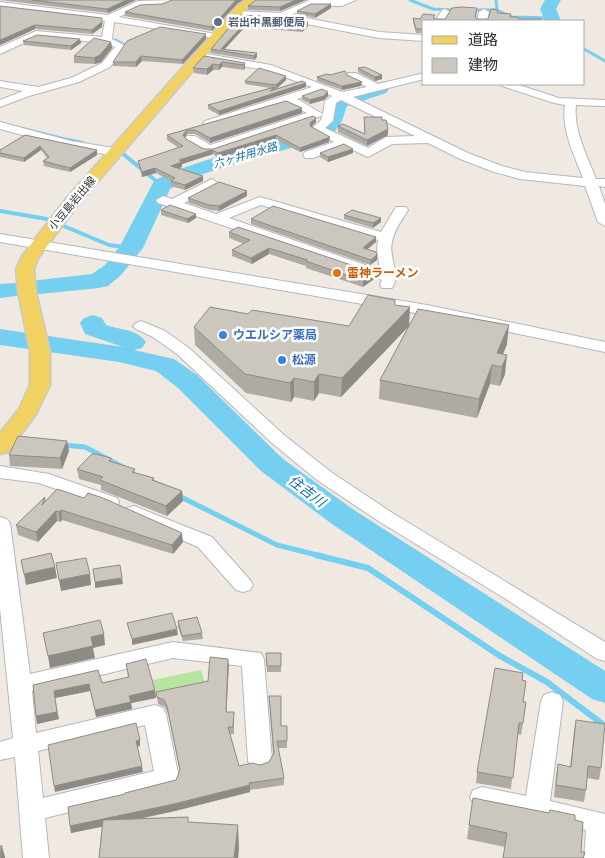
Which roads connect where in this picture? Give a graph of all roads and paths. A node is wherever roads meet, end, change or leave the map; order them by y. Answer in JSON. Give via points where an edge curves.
{"nodes":[{"id":1,"x":172,"y":0,"type":"edge"},
{"id":2,"x":254,"y":0,"type":"edge"},
{"id":3,"x":346,"y":2,"type":"edge"},
{"id":4,"x":1,"y":5,"type":"edge"},
{"id":5,"x":445,"y":12,"type":"dead end"},
{"id":6,"x":236,"y":14,"type":"junction"},
{"id":7,"x":281,"y":16,"type":"junction"},
{"id":8,"x":110,"y":18,"type":"junction"},
{"id":9,"x":441,"y":20,"type":"edge"},
{"id":10,"x":318,"y":22,"type":"junction"},
{"id":11,"x":422,"y":28,"type":"edge"},
{"id":12,"x":216,"y":37,"type":"junction"},
{"id":13,"x":410,"y":37,"type":"junction"},
{"id":14,"x":422,"y":38,"type":"edge"},
{"id":15,"x":107,"y":40,"type":"junction"},
{"id":16,"x":0,"y":51,"type":"edge"},
{"id":17,"x":201,"y":56,"type":"junction"},
{"id":18,"x":352,"y":75,"type":"edge"},
{"id":19,"x":422,"y":77,"type":"edge"},
{"id":20,"x":0,"y":84,"type":"edge"},
{"id":21,"x":509,"y":85,"type":"edge"},
{"id":22,"x":323,"y":87,"type":"junction"},
{"id":23,"x":377,"y":88,"type":"junction"},
{"id":24,"x":41,"y":90,"type":"junction"},
{"id":25,"x":345,"y":97,"type":"junction"},
{"id":26,"x":287,"y":99,"type":"junction"},
{"id":27,"x":571,"y":102,"type":"junction"},
{"id":28,"x":605,"y":103,"type":"edge"},
{"id":29,"x":0,"y":104,"type":"edge"},
{"id":30,"x":209,"y":123,"type":"edge"},
{"id":31,"x":0,"y":125,"type":"edge"},
{"id":32,"x":191,"y":139,"type":"edge"},
{"id":33,"x":430,"y":140,"type":"junction"},
{"id":34,"x":346,"y":142,"type":"junction"},
{"id":35,"x":116,"y":152,"type":"junction"},
{"id":36,"x":309,"y":155,"type":"dead end"},
{"id":37,"x":590,"y":182,"type":"junction"},
{"id":38,"x":212,"y":183,"type":"edge"},
{"id":39,"x":605,"y":183,"type":"edge"},
{"id":40,"x":401,"y":210,"type":"dead end"},
{"id":41,"x":217,"y":218,"type":"junction"},
{"id":42,"x":605,"y":222,"type":"edge"},
{"id":43,"x":384,"y":237,"type":"junction"},
{"id":44,"x":0,"y":238,"type":"edge"},
{"id":45,"x":37,"y":244,"type":"junction"},
{"id":46,"x":390,"y":278,"type":"junction"},
{"id":47,"x":378,"y":301,"type":"junction"},
{"id":48,"x":141,"y":326,"type":"dead end"},
{"id":49,"x":605,"y":347,"type":"edge"},
{"id":50,"x":0,"y":447,"type":"edge"},
{"id":51,"x":0,"y":472,"type":"edge"},
{"id":52,"x":0,"y":523,"type":"edge"},
{"id":53,"x":243,"y":585,"type":"dead end"},
{"id":54,"x":605,"y":653,"type":"edge"},
{"id":55,"x":20,"y":685,"type":"junction"},
{"id":56,"x":552,"y":701,"type":"dead end"},
{"id":57,"x":26,"y":746,"type":"junction"},
{"id":58,"x":0,"y":752,"type":"edge"},
{"id":59,"x":260,"y":761,"type":"dead end"},
{"id":60,"x":482,"y":797,"type":"dead end"},
{"id":61,"x":537,"y":809,"type":"junction"},
{"id":62,"x":32,"y":811,"type":"junction"},
{"id":63,"x":36,"y":858,"type":"edge"},
{"id":64,"x":597,"y":858,"type":"edge"}],
"edges":[{"from":1,"to":8,"type":"street","via":[[138,4]]},
{"from":2,"to":6,"type":"main road","name":"小豆島岩出線"},
{"from":3,"to":7,"type":"street","via":[[310,2]]},
{"from":3,"to":10,"type":"street","via":[[336,15]]},
{"from":4,"to":8,"type":"street"},
{"from":5,"to":9,"type":"street"},
{"from":6,"to":7,"type":"street"},
{"from":6,"to":12,"type":"main road","name":"小豆島岩出線"},
{"from":7,"to":10,"type":"street"},
{"from":8,"to":12,"type":"street"},
{"from":8,"to":15,"type":"street"},
{"from":10,"to":13,"type":"street","via":[[378,35]]},
{"from":11,"to":13,"type":"street","via":[[413,29],[409,32]]},
{"from":12,"to":17,"type":"main road","name":"小豆島岩出線"},
{"from":13,"to":14,"type":"street"},
{"from":15,"to":16,"type":"street","via":[[36,34]]},
{"from":15,"to":24,"type":"street","via":[[122,46],[106,64],[75,80]]},
{"from":17,"to":22,"type":"street","via":[[268,67]]},
{"from":17,"to":35,"type":"main road","name":"小豆島岩出線"},
{"from":18,"to":23,"type":"street"},
{"from":19,"to":23,"type":"street"},
{"from":20,"to":24,"type":"street"},
{"from":21,"to":27,"type":"street","via":[[538,96]]},
{"from":22,"to":25,"type":"street"},
{"from":22,"to":26,"type":"street"},
{"from":23,"to":25,"type":"street"},
{"from":24,"to":29,"type":"street"},
{"from":25,"to":33,"type":"street"},
{"from":25,"to":34,"type":"street","via":[[330,101],[327,121],[317,129]]},
{"from":26,"to":30,"type":"street"},
{"from":26,"to":32,"type":"street","via":[[317,114],[209,149]]},
{"from":27,"to":28,"type":"street"},
{"from":27,"to":37,"type":"street","via":[[569,117]]},
{"from":31,"to":35,"type":"street","via":[[70,144]]},
{"from":33,"to":34,"type":"street","via":[[390,140],[368,153]]},
{"from":33,"to":37,"type":"street","via":[[464,156],[524,176]]},
{"from":34,"to":36,"type":"street"},
{"from":35,"to":45,"type":"main road","name":"小豆島岩出線"},
{"from":37,"to":39,"type":"street"},
{"from":37,"to":42,"type":"street"},
{"from":38,"to":41,"type":"street","via":[[168,201]]},
{"from":40,"to":43,"type":"street"},
{"from":41,"to":43,"type":"street","via":[[260,201]]},
{"from":41,"to":46,"type":"street"},
{"from":43,"to":46,"type":"street","via":[[384,260]]},
{"from":44,"to":45,"type":"street"},
{"from":45,"to":47,"type":"street"},
{"from":45,"to":50,"type":"main road","name":"小豆島岩出線","via":[[25,269],[38,341],[40,385],[29,410]]},
{"from":46,"to":47,"type":"street"},
{"from":47,"to":49,"type":"street"},
{"from":48,"to":54,"type":"street","via":[[183,351],[278,439],[324,476]]},
{"from":51,"to":53,"type":"street","via":[[42,478],[112,502],[205,542]]},
{"from":52,"to":55,"type":"street"},
{"from":55,"to":57,"type":"street"},
{"from":55,"to":59,"type":"street","via":[[173,650],[253,659]]},
{"from":56,"to":61,"type":"street"},
{"from":57,"to":58,"type":"street"},
{"from":57,"to":62,"type":"street"},
{"from":57,"to":62,"type":"street","via":[[155,714],[167,778]]},
{"from":60,"to":61,"type":"street"},
{"from":61,"to":64,"type":"street","via":[[599,822]]},
{"from":62,"to":63,"type":"street"}]}
